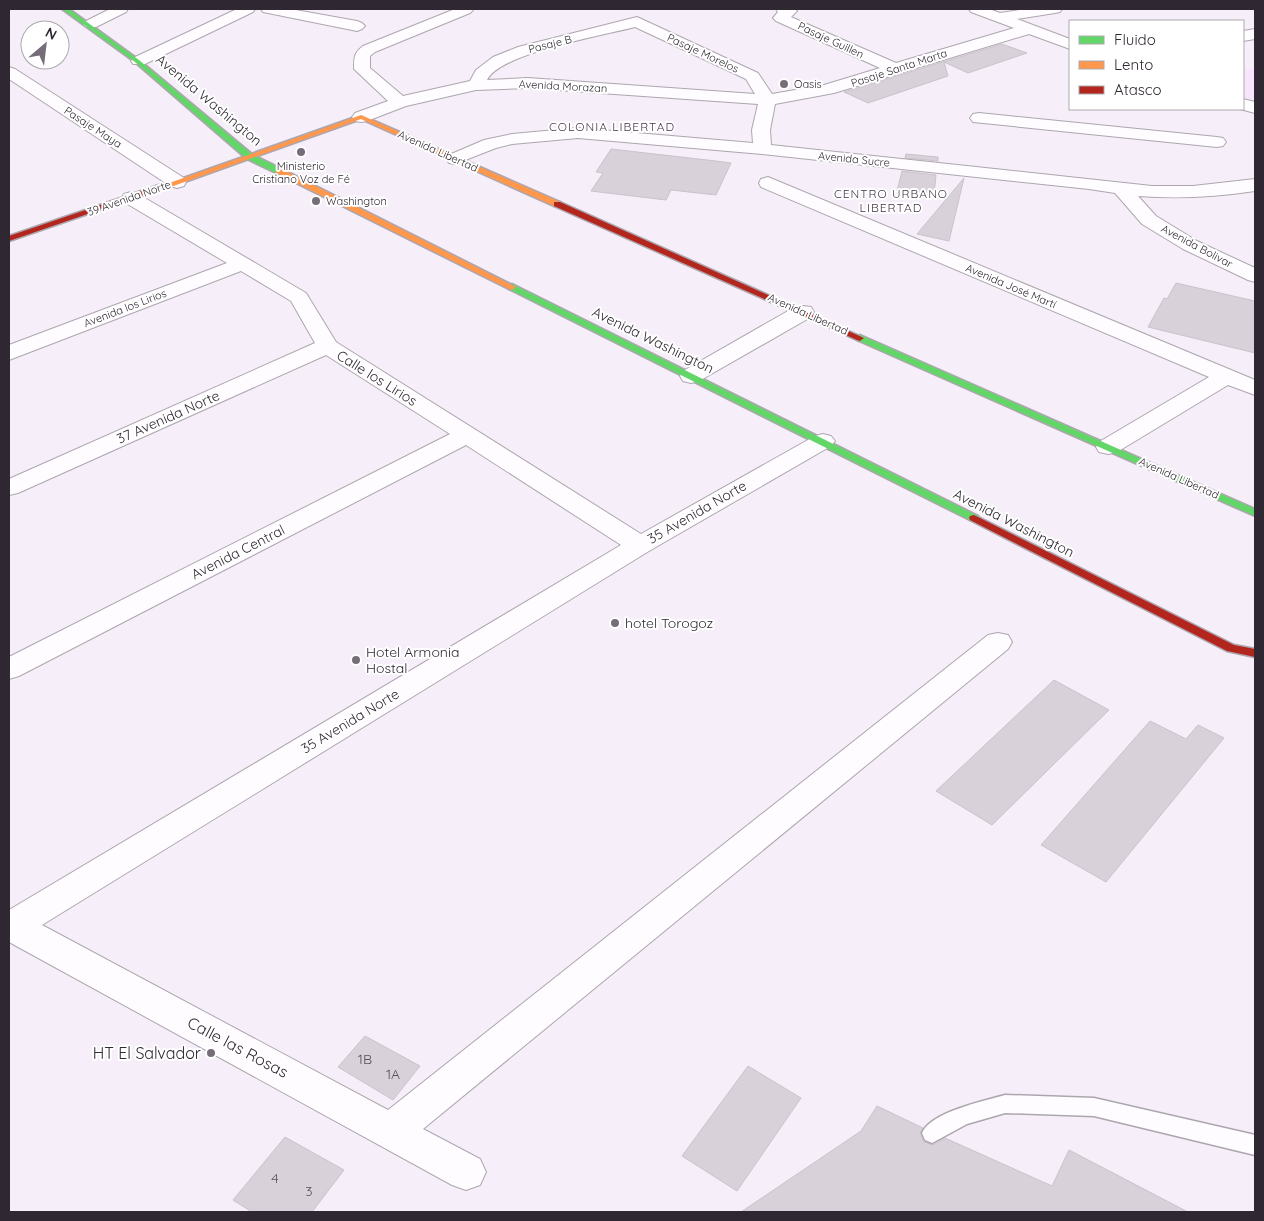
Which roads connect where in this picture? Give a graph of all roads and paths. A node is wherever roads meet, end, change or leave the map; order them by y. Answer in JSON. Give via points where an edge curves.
{"nodes":[{"id":1,"x":65,"y":9,"type":"edge"},
{"id":2,"x":121,"y":9,"type":"edge"},
{"id":3,"x":248,"y":9,"type":"edge"},
{"id":4,"x":268,"y":9,"type":"edge"},
{"id":5,"x":976,"y":9,"type":"edge"},
{"id":6,"x":1055,"y":9,"type":"edge"},
{"id":7,"x":465,"y":10,"type":"edge"},
{"id":8,"x":790,"y":10,"type":"edge"},
{"id":9,"x":1000,"y":17,"type":"junction"},
{"id":10,"x":637,"y":22,"type":"joint"},
{"id":11,"x":91,"y":24,"type":"junction"},
{"id":12,"x":357,"y":26,"type":"dead end"},
{"id":13,"x":1029,"y":29,"type":"junction"},
{"id":14,"x":1069,"y":44,"type":"edge"},
{"id":15,"x":139,"y":61,"type":"junction"},
{"id":16,"x":895,"y":69,"type":"junction"},
{"id":17,"x":9,"y":72,"type":"edge"},
{"id":18,"x":476,"y":85,"type":"junction"},
{"id":19,"x":767,"y":100,"type":"junction"},
{"id":20,"x":400,"y":102,"type":"junction"},
{"id":21,"x":361,"y":117,"type":"junction"},
{"id":22,"x":979,"y":118,"type":"dead end"},
{"id":23,"x":1217,"y":142,"type":"dead end"},
{"id":24,"x":762,"y":149,"type":"junction"},
{"id":25,"x":250,"y":157,"type":"junction"},
{"id":26,"x":455,"y":159,"type":"junction"},
{"id":27,"x":177,"y":182,"type":"junction"},
{"id":28,"x":768,"y":183,"type":"dead end"},
{"id":29,"x":1255,"y":186,"type":"edge"},
{"id":30,"x":1122,"y":190,"type":"junction"},
{"id":31,"x":131,"y":198,"type":"junction"},
{"id":32,"x":10,"y":237,"type":"edge"},
{"id":33,"x":242,"y":264,"type":"junction"},
{"id":34,"x":1255,"y":276,"type":"edge"},
{"id":35,"x":803,"y":312,"type":"junction"},
{"id":36,"x":327,"y":346,"type":"junction"},
{"id":37,"x":9,"y":353,"type":"edge"},
{"id":38,"x":691,"y":376,"type":"junction"},
{"id":39,"x":1227,"y":376,"type":"junction"},
{"id":40,"x":1255,"y":388,"type":"edge"},
{"id":41,"x":467,"y":435,"type":"junction"},
{"id":42,"x":823,"y":441,"type":"junction"},
{"id":43,"x":1108,"y":447,"type":"junction"},
{"id":44,"x":9,"y":488,"type":"edge"},
{"id":45,"x":1255,"y":513,"type":"edge"},
{"id":46,"x":640,"y":545,"type":"junction"},
{"id":47,"x":998,"y":642,"type":"dead end"},
{"id":48,"x":1255,"y":654,"type":"edge"},
{"id":49,"x":9,"y":669,"type":"edge"},
{"id":50,"x":10,"y":926,"type":"edge"},
{"id":51,"x":391,"y":1131,"type":"junction"},
{"id":52,"x":932,"y":1133,"type":"dead end"},
{"id":53,"x":1255,"y":1144,"type":"edge"},
{"id":54,"x":466,"y":1172,"type":"dead end"}],
"edges":[{"from":1,"to":11,"type":"main road","name":"Avenida Washington"},
{"from":2,"to":11,"type":"street"},
{"from":3,"to":15,"type":"street"},
{"from":4,"to":12,"type":"street"},
{"from":5,"to":9,"type":"street"},
{"from":6,"to":9,"type":"street"},
{"from":7,"to":20,"type":"street","via":[[362,55],[362,69]]},
{"from":8,"to":16,"type":"street","name":"Pasaje Guillen","via":[[781,18]]},
{"from":9,"to":13,"type":"street"},
{"from":10,"to":18,"type":"street","name":"Pasaje B","via":[[524,50],[499,60],[482,73]]},
{"from":10,"to":19,"type":"street","name":"Pasaje Morelos","via":[[752,76]]},
{"from":11,"to":15,"type":"main road","name":"Avenida Washington"},
{"from":13,"to":14,"type":"street"},
{"from":13,"to":16,"type":"street","name":"Pasaje Santa Marta"},
{"from":15,"to":25,"type":"main road","name":"Avenida Washington"},
{"from":16,"to":19,"type":"street","name":"Pasaje Santa Marta","via":[[800,97]]},
{"from":17,"to":27,"type":"street","name":"Pasaje Maya"},
{"from":18,"to":19,"type":"street","name":"Avenida Morazan","via":[[528,83]]},
{"from":18,"to":20,"type":"street","name":"Avenida Morazan"},
{"from":19,"to":24,"type":"street","via":[[761,130]]},
{"from":20,"to":21,"type":"street","name":"Avenida Morazan"},
{"from":21,"to":25,"type":"main road","name":"Avenida Morazan"},
{"from":21,"to":26,"type":"main road","name":"Avenida Libertad"},
{"from":22,"to":23,"type":"street","via":[[1128,125]]},
{"from":24,"to":26,"type":"street","name":"Avenida Sucre","via":[[578,133],[512,139],[490,144]]},
{"from":24,"to":30,"type":"street","name":"Avenida Sucre","via":[[1090,183]]},
{"from":25,"to":27,"type":"main road","name":"39 Avenida Norte"},
{"from":25,"to":38,"type":"main road","name":"Avenida Washington"},
{"from":26,"to":35,"type":"main road","name":"Avenida Libertad"},
{"from":27,"to":31,"type":"main road","name":"39 Avenida Norte"},
{"from":28,"to":39,"type":"street","name":"Avenida José Martí"},
{"from":29,"to":30,"type":"street","name":"Avenida Sucre","via":[[1211,192]]},
{"from":30,"to":34,"type":"street","name":"Avenida Bolivar","via":[[1149,220],[1190,245]]},
{"from":31,"to":32,"type":"main road","name":"39 Avenida Norte"},
{"from":31,"to":33,"type":"street","name":"Calle los Lirios"},
{"from":33,"to":36,"type":"street","name":"Calle los Lirios","via":[[298,297]]},
{"from":33,"to":37,"type":"street","name":"Avenida los Lirios"},
{"from":35,"to":38,"type":"street"},
{"from":35,"to":43,"type":"main road","name":"Avenida Libertad"},
{"from":36,"to":41,"type":"street","name":"Calle los Lirios"},
{"from":36,"to":44,"type":"street","name":"37 Avenida Norte"},
{"from":38,"to":42,"type":"main road","name":"Avenida Washington"},
{"from":39,"to":40,"type":"street","name":"Avenida José Martí"},
{"from":39,"to":43,"type":"street"},
{"from":41,"to":46,"type":"street","name":"Calle los Lirios"},
{"from":41,"to":49,"type":"street","name":"Avenida Central"},
{"from":42,"to":46,"type":"street","name":"35 Avenida Norte"},
{"from":42,"to":48,"type":"main road","name":"Avenida Washington","via":[[1231,648]]},
{"from":43,"to":45,"type":"main road","name":"Avenida Libertad"},
{"from":46,"to":50,"type":"street","name":"35 Avenida Norte"},
{"from":47,"to":51,"type":"street"},
{"from":50,"to":51,"type":"street","name":"Calle las Rosas"},
{"from":51,"to":54,"type":"street","name":"Calle las Rosas"},
{"from":52,"to":53,"type":"lane","via":[[962,1116],[1005,1104],[1094,1107]]}]}
